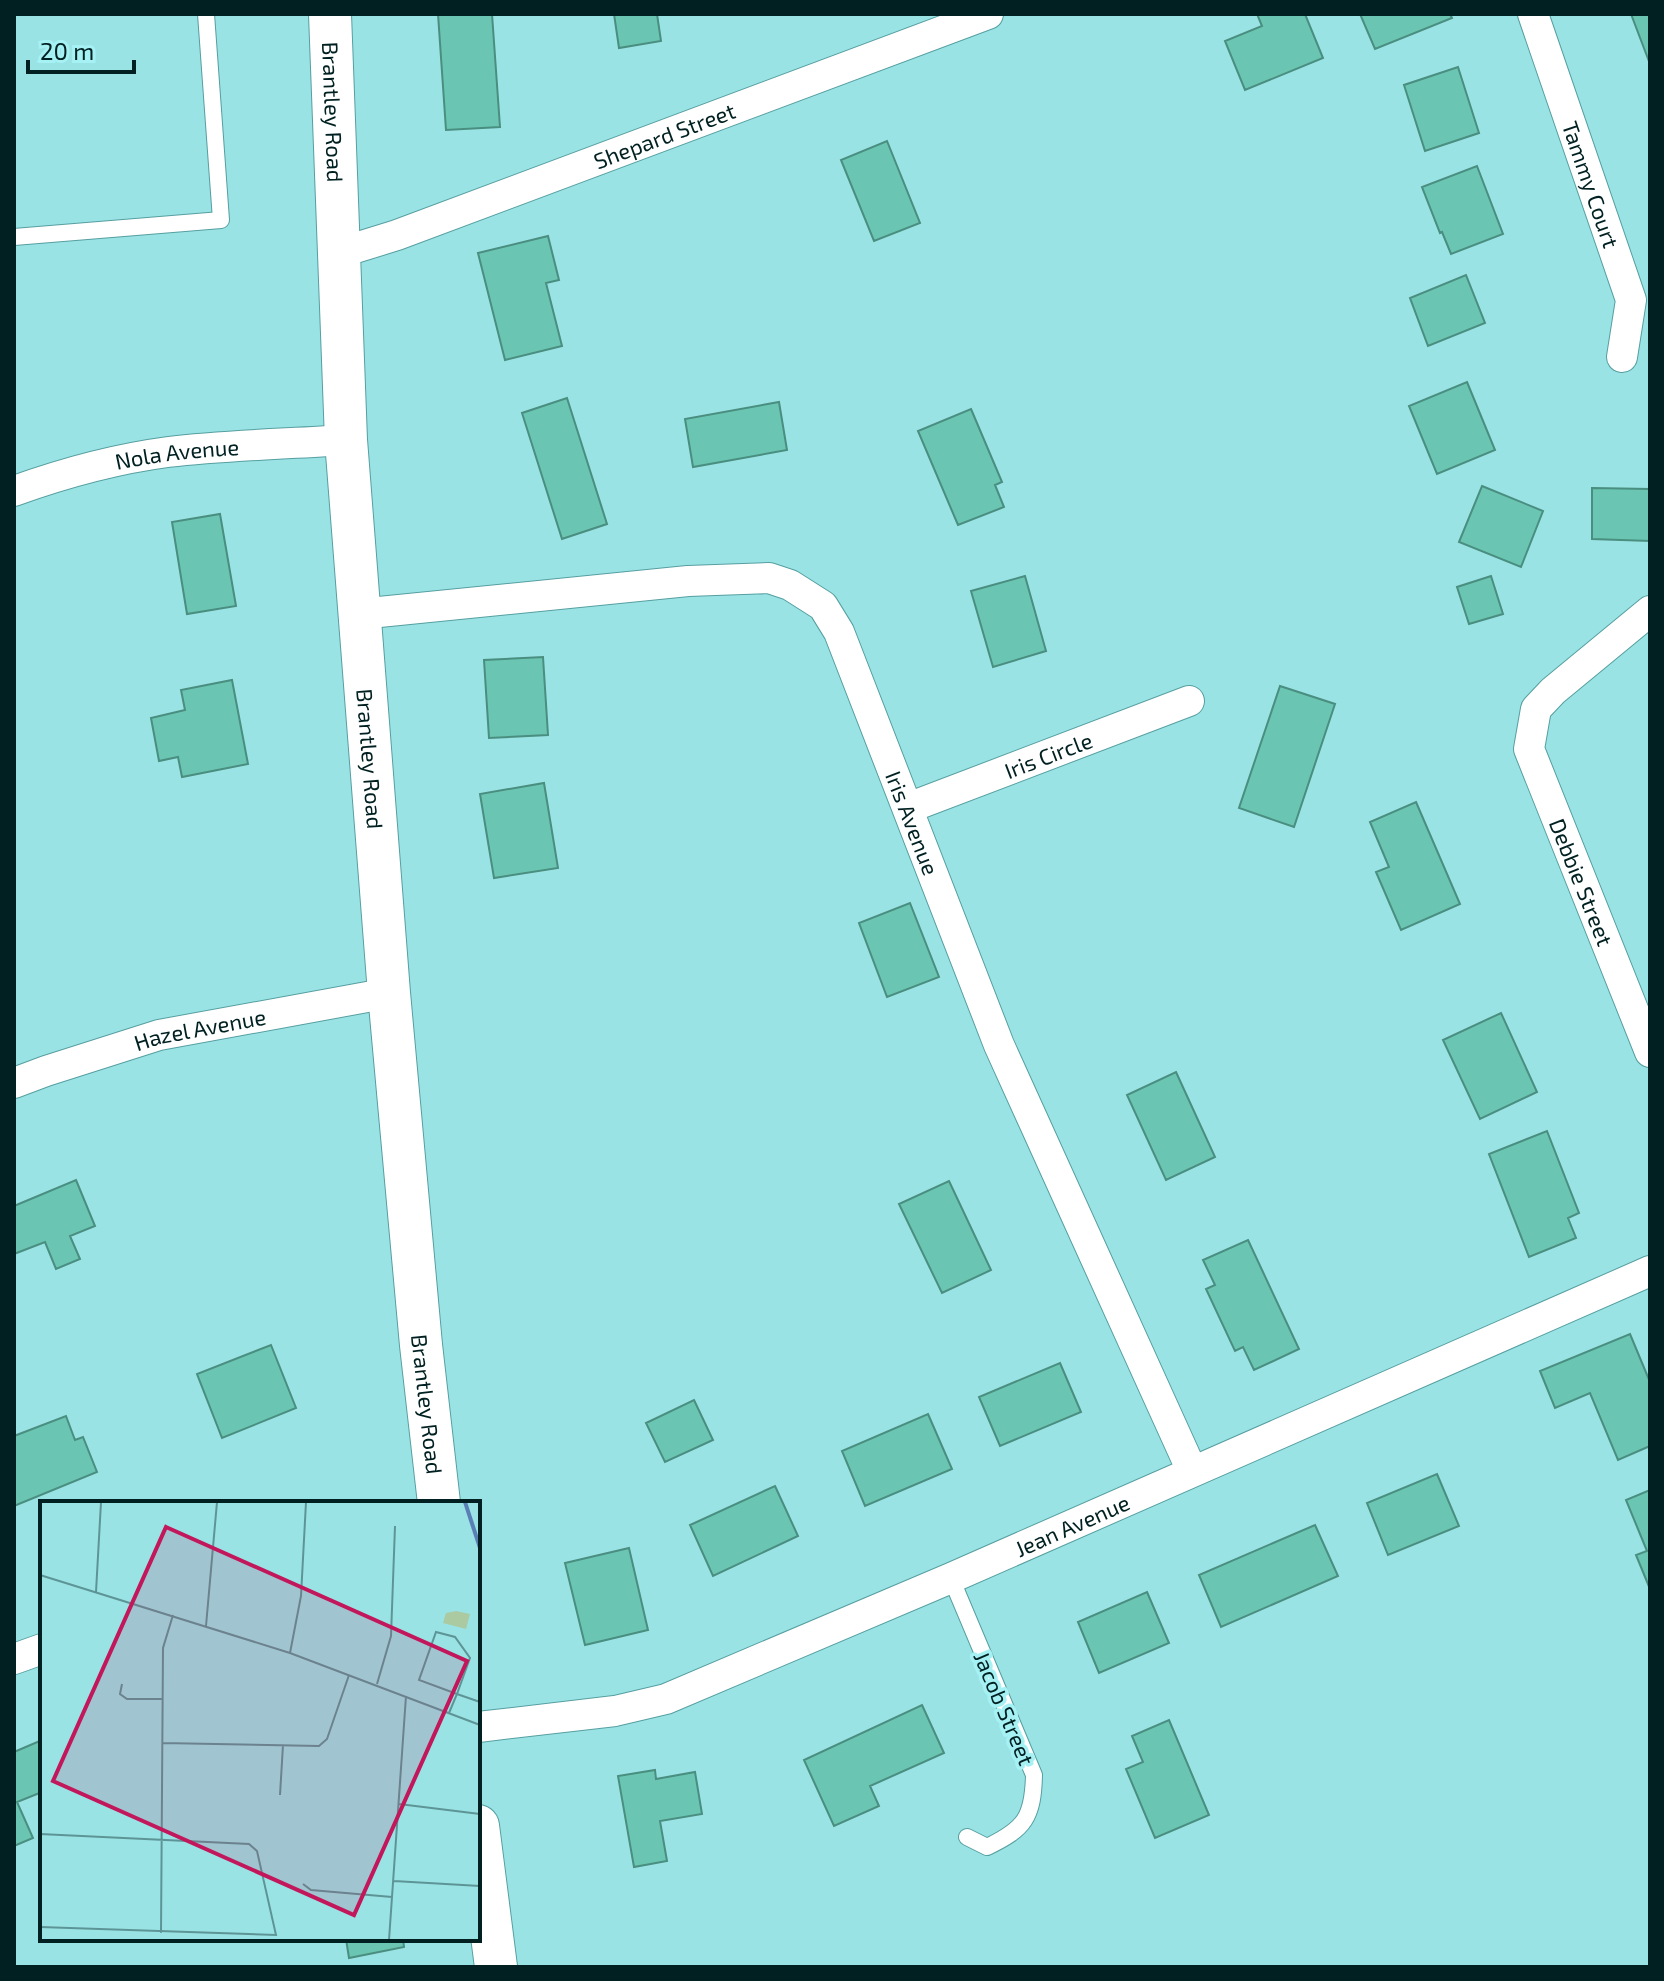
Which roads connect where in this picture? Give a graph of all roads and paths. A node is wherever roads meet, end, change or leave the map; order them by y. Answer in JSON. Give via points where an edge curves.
{"nodes":[{"id":1,"x":206,"y":14,"type":"edge"},
{"id":2,"x":330,"y":14,"type":"edge"},
{"id":3,"x":988,"y":14,"type":"edge"},
{"id":4,"x":1533,"y":14,"type":"edge"},
{"id":5,"x":949,"y":21,"type":"edge"},
{"id":6,"x":14,"y":237,"type":"edge"},
{"id":7,"x":339,"y":253,"type":"junction"},
{"id":8,"x":1622,"y":357,"type":"dead end"},
{"id":9,"x":346,"y":440,"type":"junction"},
{"id":10,"x":14,"y":491,"type":"edge"},
{"id":11,"x":1650,"y":611,"type":"edge"},
{"id":12,"x":359,"y":614,"type":"junction"},
{"id":13,"x":1189,"y":701,"type":"dead end"},
{"id":14,"x":908,"y":808,"type":"junction"},
{"id":15,"x":389,"y":993,"type":"junction"},
{"id":16,"x":1650,"y":1052,"type":"edge"},
{"id":17,"x":14,"y":1083,"type":"edge"},
{"id":18,"x":1650,"y":1271,"type":"edge"},
{"id":19,"x":1192,"y":1471,"type":"junction"},
{"id":20,"x":439,"y":1501,"type":"edge"},
{"id":21,"x":951,"y":1578,"type":"junction"},
{"id":22,"x":40,"y":1650,"type":"edge"},
{"id":23,"x":14,"y":1659,"type":"edge"},
{"id":24,"x":480,"y":1727,"type":"edge"},
{"id":25,"x":967,"y":1837,"type":"dead end"},
{"id":26,"x":480,"y":1842,"type":"edge"},
{"id":27,"x":496,"y":1967,"type":"edge"}],
"edges":[{"from":1,"to":6,"type":"lane","via":[[221,220]]},
{"from":2,"to":7,"type":"street","name":"Brantley Road"},
{"from":3,"to":5,"type":"street","name":"Shepard Street"},
{"from":4,"to":8,"type":"street","name":"Tammy Court","via":[[1631,300]]},
{"from":5,"to":7,"type":"street","name":"Shepard Street"},
{"from":7,"to":9,"type":"street","name":"Brantley Road"},
{"from":9,"to":10,"type":"street","name":"Nola Avenue","via":[[168,452],[98,465]]},
{"from":9,"to":12,"type":"street","name":"Brantley Road"},
{"from":11,"to":16,"type":"street","name":"Debbie Street","via":[[1536,709],[1529,749]]},
{"from":12,"to":14,"type":"street","name":"Iris Avenue","via":[[688,581],[769,578],[790,585],[823,606],[839,632]]},
{"from":12,"to":15,"type":"street","name":"Brantley Road"},
{"from":13,"to":14,"type":"street","name":"Iris Circle"},
{"from":14,"to":19,"type":"street","name":"Iris Avenue","via":[[999,1045]]},
{"from":15,"to":17,"type":"street","name":"Hazel Avenue","via":[[159,1035]]},
{"from":15,"to":20,"type":"street","name":"Brantley Road"},
{"from":18,"to":19,"type":"street","name":"Jean Avenue"},
{"from":19,"to":21,"type":"street","name":"Jean Avenue"},
{"from":21,"to":24,"type":"street","name":"Jean Avenue","via":[[666,1699],[615,1711]]},
{"from":21,"to":25,"type":"lane","name":"Jacob Street","via":[[1034,1775],[1024,1824],[987,1847]]},
{"from":22,"to":23,"type":"street"},
{"from":26,"to":27,"type":"street"}]}
